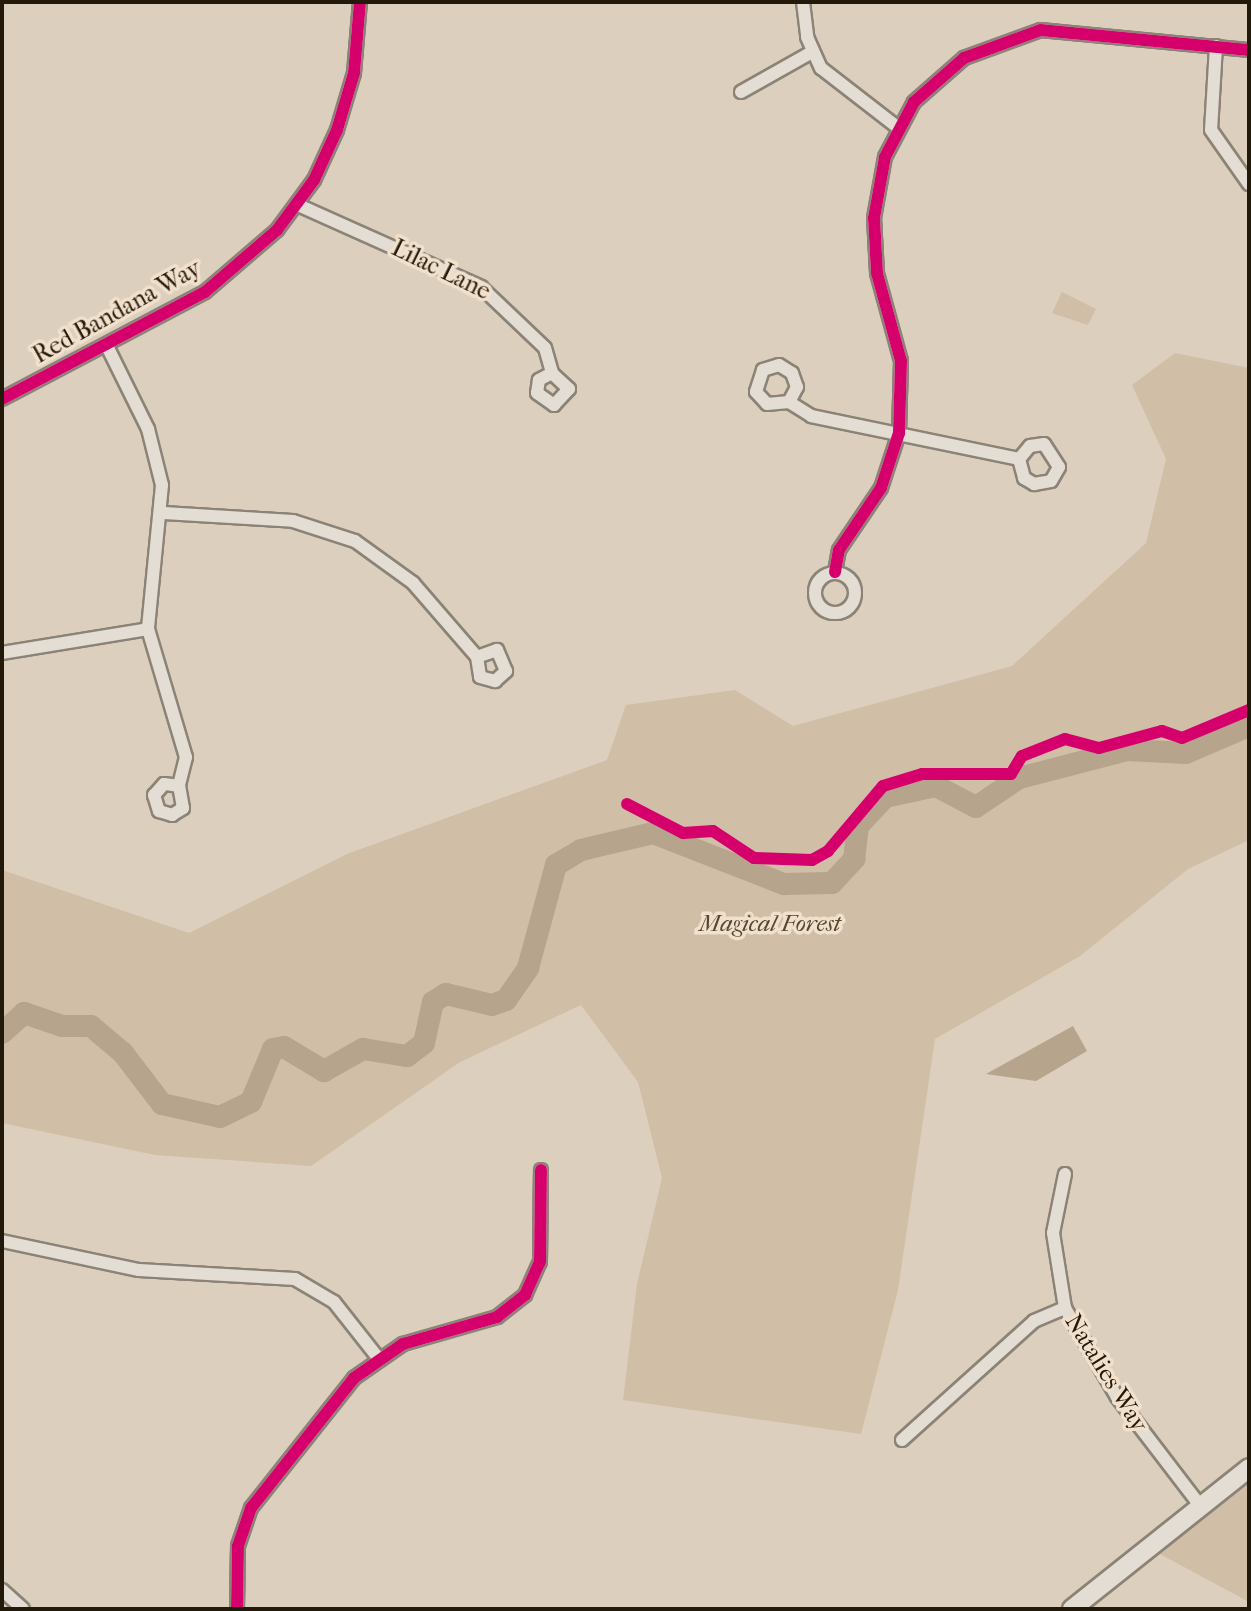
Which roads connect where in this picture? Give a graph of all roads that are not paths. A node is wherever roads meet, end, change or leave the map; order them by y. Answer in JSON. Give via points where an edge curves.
{"nodes":[{"id":1,"x":360,"y":2,"type":"edge"},
{"id":2,"x":803,"y":2,"type":"edge"},
{"id":3,"x":1216,"y":46,"type":"junction"},
{"id":4,"x":1249,"y":50,"type":"edge"},
{"id":5,"x":812,"y":52,"type":"junction"},
{"id":6,"x":741,"y":92,"type":"dead end"},
{"id":7,"x":897,"y":127,"type":"junction"},
{"id":8,"x":1249,"y":184,"type":"edge"},
{"id":9,"x":298,"y":205,"type":"junction"},
{"id":10,"x":107,"y":346,"type":"junction"},
{"id":11,"x":552,"y":373,"type":"dead end"},
{"id":12,"x":2,"y":399,"type":"edge"},
{"id":13,"x":789,"y":402,"type":"dead end"},
{"id":14,"x":899,"y":433,"type":"junction"},
{"id":15,"x":1019,"y":459,"type":"dead end"},
{"id":16,"x":164,"y":513,"type":"junction"},
{"id":17,"x":835,"y":572,"type":"dead end"},
{"id":18,"x":148,"y":629,"type":"junction"},
{"id":19,"x":2,"y":653,"type":"edge"},
{"id":20,"x":477,"y":657,"type":"dead end"},
{"id":21,"x":179,"y":786,"type":"dead end"},
{"id":22,"x":541,"y":1170,"type":"dead end"},
{"id":23,"x":1065,"y":1174,"type":"dead end"},
{"id":24,"x":2,"y":1241,"type":"edge"},
{"id":25,"x":1065,"y":1308,"type":"junction"},
{"id":26,"x":379,"y":1359,"type":"junction"},
{"id":27,"x":902,"y":1440,"type":"dead end"},
{"id":28,"x":1249,"y":1468,"type":"edge"},
{"id":29,"x":1202,"y":1508,"type":"junction"},
{"id":30,"x":2,"y":1590,"type":"edge"},
{"id":31,"x":23,"y":1609,"type":"edge"},
{"id":32,"x":237,"y":1609,"type":"edge"},
{"id":33,"x":1072,"y":1609,"type":"edge"}],
"edges":[{"from":1,"to":9,"type":"street","name":"Red Bandana Way","via":[[347,101]]},
{"from":2,"to":5,"type":"street"},
{"from":3,"to":4,"type":"street"},
{"from":3,"to":7,"type":"street","via":[[1072,28],[1026,32],[948,69]]},
{"from":3,"to":8,"type":"street","via":[[1211,130]]},
{"from":5,"to":6,"type":"street"},
{"from":5,"to":7,"type":"street","via":[[846,94]]},
{"from":7,"to":14,"type":"street","via":[[874,218],[877,273],[901,361]]},
{"from":9,"to":10,"type":"street","name":"Red Bandana Way","via":[[218,283]]},
{"from":9,"to":11,"type":"street","name":"Lilac Lane","via":[[481,287],[532,330]]},
{"from":10,"to":12,"type":"street","name":"Red Bandana Way"},
{"from":10,"to":16,"type":"street","via":[[148,429]]},
{"from":13,"to":14,"type":"street","via":[[811,416]]},
{"from":14,"to":15,"type":"street"},
{"from":14,"to":17,"type":"street","via":[[881,488],[839,550]]},
{"from":16,"to":18,"type":"street"},
{"from":16,"to":20,"type":"street","via":[[293,521],[355,541],[413,583]]},
{"from":18,"to":19,"type":"street"},
{"from":18,"to":21,"type":"street","via":[[182,739]]},
{"from":22,"to":26,"type":"street","via":[[540,1262],[525,1295],[497,1317]]},
{"from":23,"to":25,"type":"street","name":"Natalies Way","via":[[1053,1233]]},
{"from":24,"to":26,"type":"street","via":[[139,1270],[295,1279],[334,1302]]},
{"from":25,"to":27,"type":"street","via":[[1034,1321]]},
{"from":25,"to":29,"type":"street","name":"Natalies Way","via":[[1117,1397]]},
{"from":26,"to":32,"type":"street","via":[[335,1399],[251,1508],[238,1546]]},
{"from":28,"to":29,"type":"street"},
{"from":29,"to":33,"type":"street"},
{"from":30,"to":31,"type":"street"}]}
